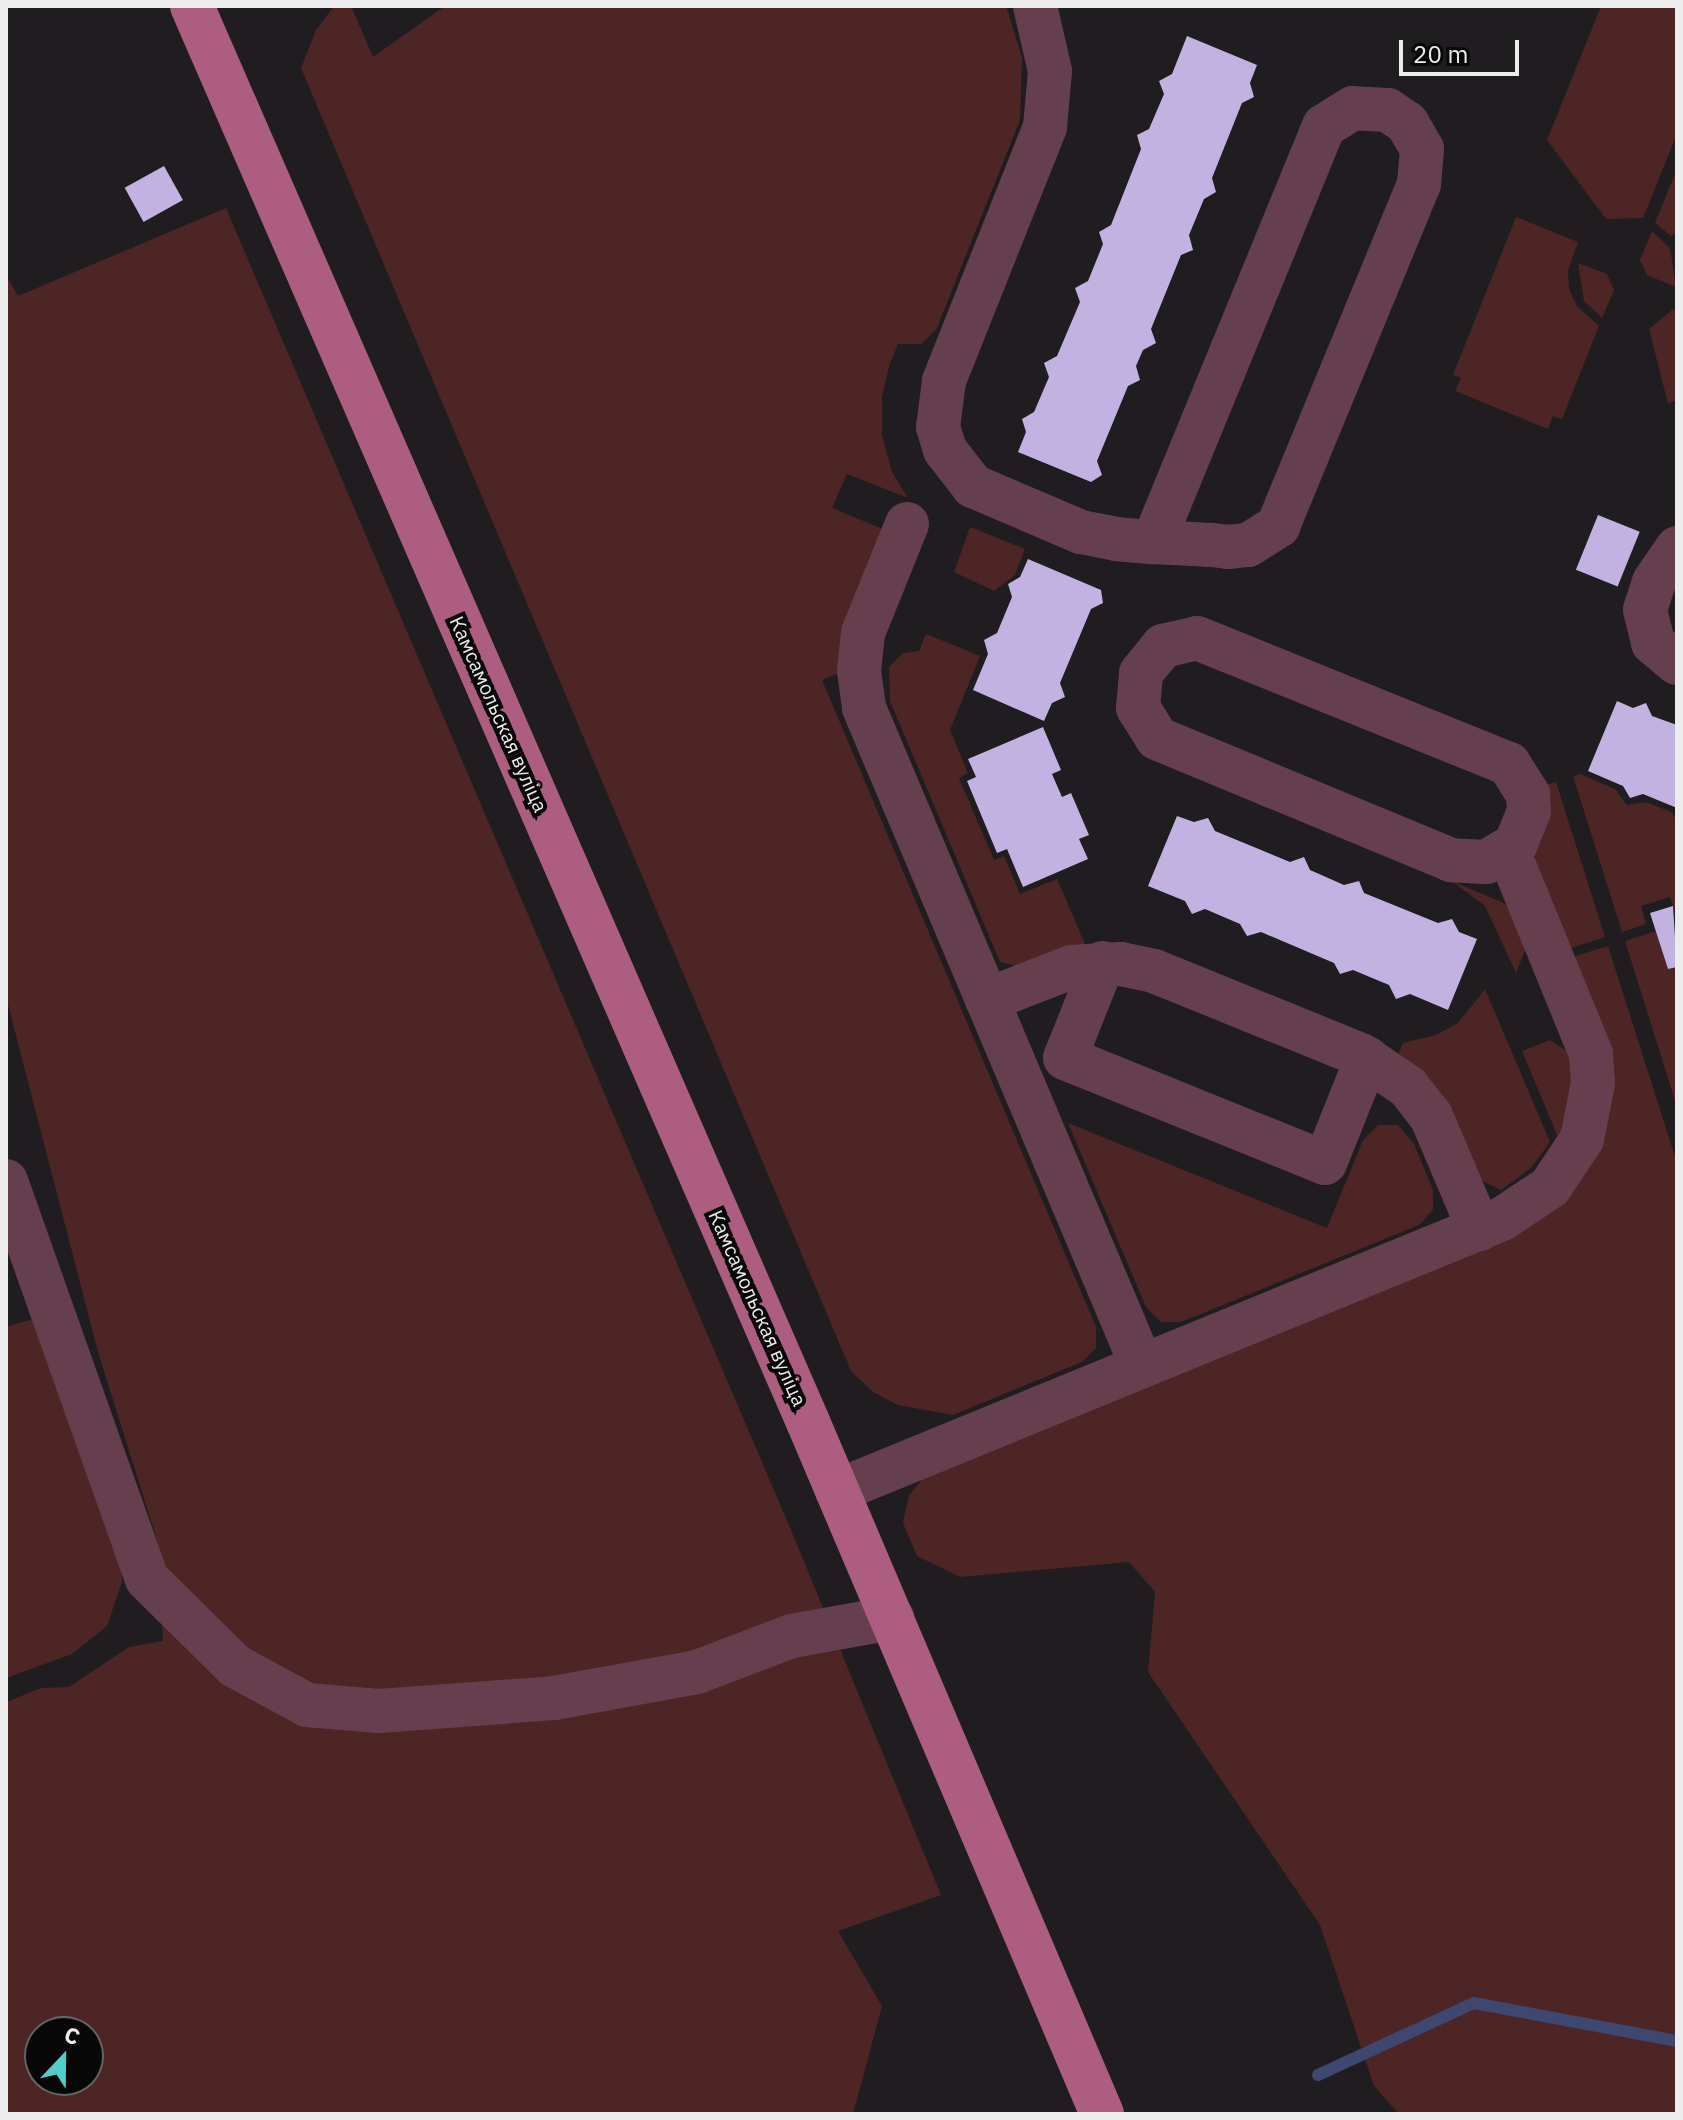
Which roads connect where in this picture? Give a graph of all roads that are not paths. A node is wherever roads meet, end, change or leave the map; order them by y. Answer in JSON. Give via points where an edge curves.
{"nodes":[{"id":1,"x":1035,"y":6,"type":"edge"},
{"id":2,"x":201,"y":9,"type":"edge"},
{"id":3,"x":907,"y":524,"type":"dead end"},
{"id":4,"x":1153,"y":542,"type":"junction"},
{"id":5,"x":1677,"y":548,"type":"edge"},
{"id":6,"x":1677,"y":663,"type":"edge"},
{"id":7,"x":1508,"y":851,"type":"junction"},
{"id":8,"x":1103,"y":963,"type":"junction"},
{"id":9,"x":987,"y":1000,"type":"junction"},
{"id":10,"x":1367,"y":1058,"type":"junction"},
{"id":11,"x":6,"y":1181,"type":"edge"},
{"id":12,"x":1479,"y":1229,"type":"junction"},
{"id":13,"x":1142,"y":1366,"type":"junction"},
{"id":14,"x":837,"y":1491,"type":"junction"},
{"id":15,"x":892,"y":1618,"type":"junction"},
{"id":16,"x":1102,"y":2114,"type":"edge"}],
"edges":[{"from":1,"to":4,"type":"lane","via":[[1050,71],[1045,127],[944,381],[938,427],[957,470],[993,498],[1092,536]]},
{"from":2,"to":14,"type":"main road","name":"Камсамольская вуліца"},
{"from":3,"to":9,"type":"lane","via":[[863,633],[861,696]]},
{"from":4,"to":4,"type":"lane","via":[[1248,545],[1265,538],[1286,514],[1419,184],[1423,166],[1415,133],[1388,110],[1353,108],[1324,126],[1314,141]]},
{"from":5,"to":6,"type":"lane","via":[[1654,582],[1645,610],[1653,643]]},
{"from":7,"to":7,"type":"lane","via":[[1525,828],[1528,794],[1520,777],[1494,755],[1215,642],[1179,639],[1150,658],[1141,673],[1138,708],[1157,738],[1172,746],[1451,860],[1486,862]]},
{"from":7,"to":12,"type":"lane","via":[[1582,1026],[1593,1083],[1582,1139],[1568,1165],[1528,1205]]},
{"from":8,"to":9,"type":"lane","via":[[1054,972]]},
{"from":8,"to":10,"type":"lane","via":[[1154,971]]},
{"from":8,"to":10,"type":"lane","via":[[1065,1058],[1325,1163]]},
{"from":9,"to":13,"type":"lane"},
{"from":10,"to":12,"type":"lane","via":[[1408,1087],[1431,1116]]},
{"from":11,"to":15,"type":"lane","via":[[147,1579],[235,1666],[307,1705],[379,1711],[554,1698],[697,1672],[792,1636]]},
{"from":12,"to":13,"type":"lane"},
{"from":13,"to":14,"type":"lane"},
{"from":14,"to":15,"type":"main road","name":"Камсамольская вуліца"},
{"from":15,"to":16,"type":"main road","name":"Камсамольская вуліца"}]}
